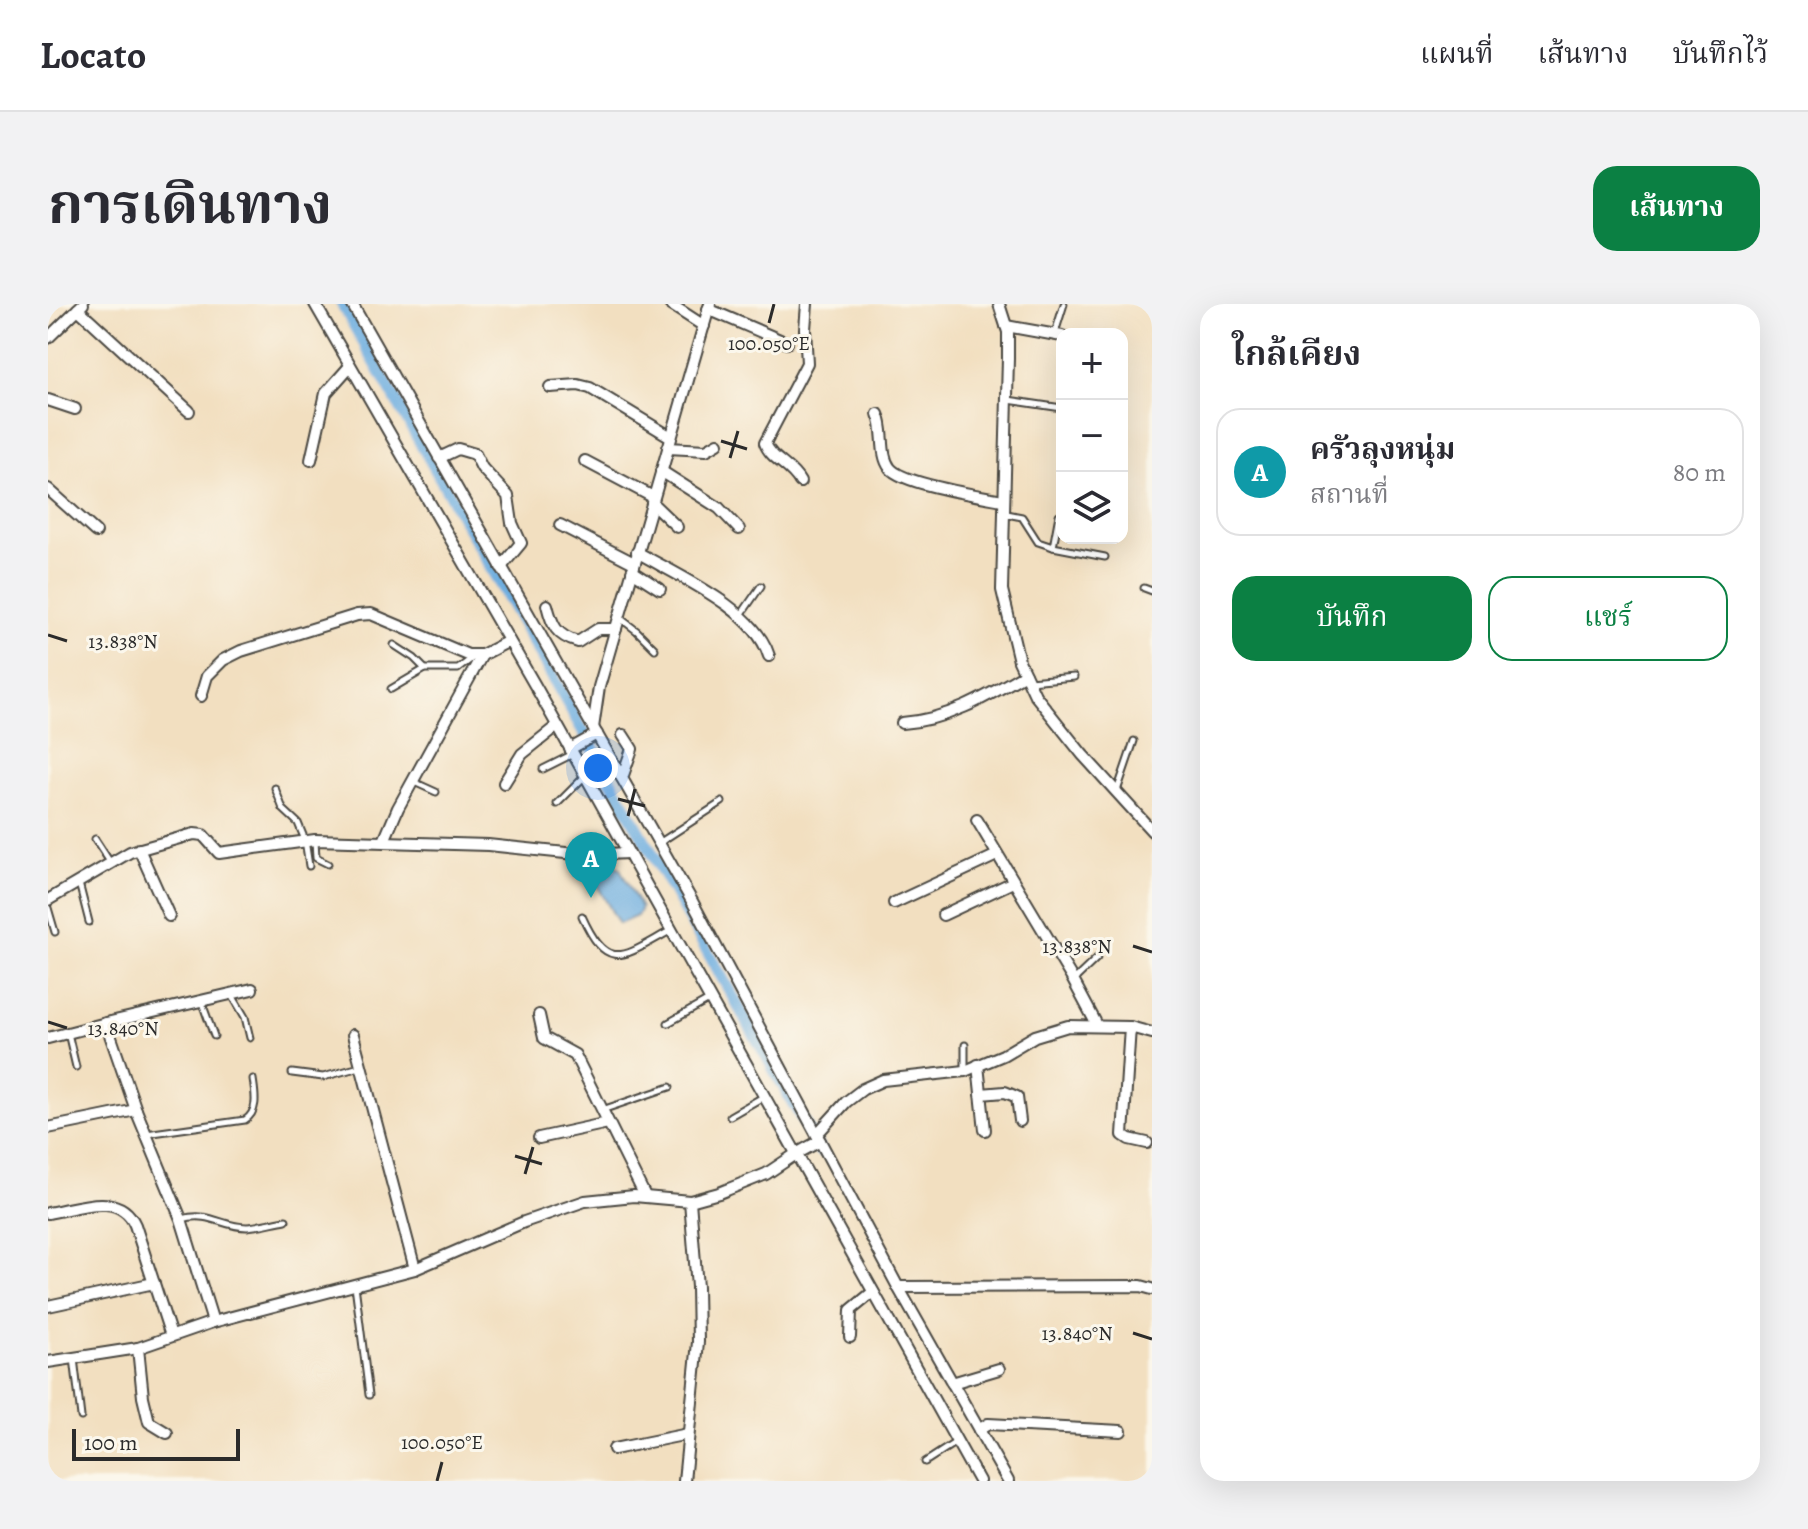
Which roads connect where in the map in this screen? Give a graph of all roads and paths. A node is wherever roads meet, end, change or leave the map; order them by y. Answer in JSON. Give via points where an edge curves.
{"nodes":[{"id":1,"x":65,"y":304,"type":"edge"},
{"id":2,"x":315,"y":304,"type":"edge"},
{"id":3,"x":352,"y":304,"type":"edge"},
{"id":4,"x":670,"y":304,"type":"edge"},
{"id":5,"x":807,"y":304,"type":"edge"},
{"id":6,"x":999,"y":304,"type":"edge"},
{"id":7,"x":1064,"y":304,"type":"edge"},
{"id":8,"x":709,"y":307,"type":"edge"},
{"id":9,"x":78,"y":309,"type":"edge"},
{"id":10,"x":704,"y":326,"type":"junction"},
{"id":11,"x":1006,"y":326,"type":"junction"},
{"id":12,"x":1060,"y":328,"type":"edge"},
{"id":13,"x":1056,"y":334,"type":"edge"},
{"id":14,"x":48,"y":338,"type":"edge"},
{"id":15,"x":787,"y":343,"type":"dead end"},
{"id":16,"x":350,"y":366,"type":"junction"},
{"id":17,"x":550,"y":387,"type":"dead end"},
{"id":18,"x":48,"y":400,"type":"edge"},
{"id":19,"x":1007,"y":400,"type":"junction"},
{"id":20,"x":1056,"y":407,"type":"edge"},
{"id":21,"x":75,"y":409,"type":"dead end"},
{"id":22,"x":189,"y":411,"type":"dead end"},
{"id":23,"x":878,"y":414,"type":"dead end"},
{"id":24,"x":670,"y":443,"type":"junction"},
{"id":25,"x":718,"y":443,"type":"dead end"},
{"id":26,"x":439,"y":458,"type":"junction"},
{"id":27,"x":311,"y":460,"type":"dead end"},
{"id":28,"x":585,"y":461,"type":"dead end"},
{"id":29,"x":661,"y":471,"type":"junction"},
{"id":30,"x":800,"y":482,"type":"dead end"},
{"id":31,"x":48,"y":489,"type":"edge"},
{"id":32,"x":652,"y":500,"type":"junction"},
{"id":33,"x":1003,"y":500,"type":"junction"},
{"id":34,"x":1002,"y":513,"type":"junction"},
{"id":35,"x":560,"y":525,"type":"dead end"},
{"id":36,"x":677,"y":527,"type":"dead end"},
{"id":37,"x":739,"y":529,"type":"dead end"},
{"id":38,"x":1056,"y":531,"type":"edge"},
{"id":39,"x":96,"y":532,"type":"dead end"},
{"id":40,"x":1053,"y":547,"type":"junction"},
{"id":41,"x":1105,"y":557,"type":"dead end"},
{"id":42,"x":634,"y":562,"type":"junction"},
{"id":43,"x":501,"y":567,"type":"junction"},
{"id":44,"x":761,"y":586,"type":"dead end"},
{"id":45,"x":1144,"y":588,"type":"dead end"},
{"id":46,"x":660,"y":589,"type":"dead end"},
{"id":47,"x":1152,"y":591,"type":"edge"},
{"id":48,"x":547,"y":605,"type":"dead end"},
{"id":49,"x":740,"y":616,"type":"junction"},
{"id":50,"x":618,"y":624,"type":"junction"},
{"id":51,"x":509,"y":641,"type":"junction"},
{"id":52,"x":394,"y":645,"type":"dead end"},
{"id":53,"x":655,"y":649,"type":"dead end"},
{"id":54,"x":479,"y":655,"type":"junction"},
{"id":55,"x":769,"y":656,"type":"dead end"},
{"id":56,"x":425,"y":669,"type":"junction"},
{"id":57,"x":1074,"y":677,"type":"dead end"},
{"id":58,"x":1026,"y":678,"type":"junction"},
{"id":59,"x":391,"y":689,"type":"dead end"},
{"id":60,"x":201,"y":696,"type":"dead end"},
{"id":61,"x":902,"y":723,"type":"dead end"},
{"id":62,"x":557,"y":726,"type":"junction"},
{"id":63,"x":593,"y":733,"type":"junction"},
{"id":64,"x":623,"y":735,"type":"dead end"},
{"id":65,"x":1134,"y":741,"type":"dead end"},
{"id":66,"x":573,"y":749,"type":"junction"},
{"id":67,"x":543,"y":769,"type":"dead end"},
{"id":68,"x":585,"y":776,"type":"junction"},
{"id":69,"x":622,"y":778,"type":"junction"},
{"id":70,"x":413,"y":781,"type":"junction"},
{"id":71,"x":504,"y":783,"type":"dead end"},
{"id":72,"x":275,"y":788,"type":"dead end"},
{"id":73,"x":436,"y":792,"type":"dead end"},
{"id":74,"x":1117,"y":792,"type":"junction"},
{"id":75,"x":722,"y":802,"type":"dead end"},
{"id":76,"x":557,"y":804,"type":"dead end"},
{"id":77,"x":977,"y":820,"type":"dead end"},
{"id":78,"x":1152,"y":831,"type":"edge"},
{"id":79,"x":95,"y":839,"type":"dead end"},
{"id":80,"x":310,"y":840,"type":"junction"},
{"id":81,"x":384,"y":841,"type":"junction"},
{"id":82,"x":659,"y":843,"type":"junction"},
{"id":83,"x":139,"y":849,"type":"junction"},
{"id":84,"x":628,"y":853,"type":"junction"},
{"id":85,"x":997,"y":855,"type":"junction"},
{"id":86,"x":110,"y":862,"type":"junction"},
{"id":87,"x":328,"y":864,"type":"dead end"},
{"id":88,"x":309,"y":866,"type":"dead end"},
{"id":89,"x":79,"y":882,"type":"junction"},
{"id":90,"x":1013,"y":882,"type":"junction"},
{"id":91,"x":48,"y":900,"type":"edge"},
{"id":92,"x":894,"y":903,"type":"dead end"},
{"id":93,"x":48,"y":908,"type":"edge"},
{"id":94,"x":943,"y":915,"type":"dead end"},
{"id":95,"x":169,"y":916,"type":"dead end"},
{"id":96,"x":582,"y":916,"type":"dead end"},
{"id":97,"x":89,"y":922,"type":"dead end"},
{"id":98,"x":671,"y":930,"type":"junction"},
{"id":99,"x":55,"y":932,"type":"dead end"},
{"id":100,"x":1097,"y":958,"type":"dead end"},
{"id":101,"x":1073,"y":980,"type":"junction"},
{"id":102,"x":252,"y":989,"type":"dead end"},
{"id":103,"x":231,"y":993,"type":"junction"},
{"id":104,"x":201,"y":1000,"type":"junction"},
{"id":105,"x":710,"y":1000,"type":"junction"},
{"id":106,"x":539,"y":1015,"type":"dead end"},
{"id":107,"x":106,"y":1023,"type":"junction"},
{"id":108,"x":668,"y":1023,"type":"dead end"},
{"id":109,"x":1097,"y":1025,"type":"junction"},
{"id":110,"x":1130,"y":1027,"type":"junction"},
{"id":111,"x":68,"y":1033,"type":"junction"},
{"id":112,"x":1152,"y":1033,"type":"edge"},
{"id":113,"x":353,"y":1035,"type":"dead end"},
{"id":114,"x":214,"y":1036,"type":"dead end"},
{"id":115,"x":48,"y":1038,"type":"edge"},
{"id":116,"x":250,"y":1038,"type":"dead end"},
{"id":117,"x":965,"y":1045,"type":"dead end"},
{"id":118,"x":978,"y":1065,"type":"junction"},
{"id":119,"x":76,"y":1067,"type":"dead end"},
{"id":120,"x":361,"y":1067,"type":"junction"},
{"id":121,"x":965,"y":1071,"type":"junction"},
{"id":122,"x":292,"y":1073,"type":"dead end"},
{"id":123,"x":253,"y":1079,"type":"dead end"},
{"id":124,"x":670,"y":1087,"type":"dead end"},
{"id":125,"x":981,"y":1094,"type":"junction"},
{"id":126,"x":764,"y":1096,"type":"junction"},
{"id":127,"x":136,"y":1110,"type":"junction"},
{"id":128,"x":602,"y":1110,"type":"junction"},
{"id":129,"x":730,"y":1116,"type":"dead end"},
{"id":130,"x":1020,"y":1121,"type":"dead end"},
{"id":131,"x":608,"y":1123,"type":"junction"},
{"id":132,"x":48,"y":1128,"type":"edge"},
{"id":133,"x":985,"y":1130,"type":"dead end"},
{"id":134,"x":146,"y":1134,"type":"junction"},
{"id":135,"x":539,"y":1138,"type":"dead end"},
{"id":136,"x":818,"y":1139,"type":"junction"},
{"id":137,"x":1147,"y":1143,"type":"dead end"},
{"id":138,"x":798,"y":1152,"type":"junction"},
{"id":139,"x":645,"y":1196,"type":"junction"},
{"id":140,"x":690,"y":1201,"type":"junction"},
{"id":141,"x":48,"y":1213,"type":"edge"},
{"id":142,"x":181,"y":1219,"type":"junction"},
{"id":143,"x":286,"y":1220,"type":"dead end"},
{"id":144,"x":415,"y":1269,"type":"junction"},
{"id":145,"x":154,"y":1283,"type":"junction"},
{"id":146,"x":355,"y":1284,"type":"junction"},
{"id":147,"x":898,"y":1287,"type":"junction"},
{"id":148,"x":1152,"y":1289,"type":"edge"},
{"id":149,"x":873,"y":1292,"type":"junction"},
{"id":150,"x":48,"y":1306,"type":"edge"},
{"id":151,"x":213,"y":1322,"type":"junction"},
{"id":152,"x":171,"y":1336,"type":"junction"},
{"id":153,"x":850,"y":1337,"type":"dead end"},
{"id":154,"x":138,"y":1348,"type":"junction"},
{"id":155,"x":74,"y":1357,"type":"junction"},
{"id":156,"x":48,"y":1362,"type":"edge"},
{"id":157,"x":999,"y":1369,"type":"dead end"},
{"id":158,"x":952,"y":1383,"type":"junction"},
{"id":159,"x":369,"y":1395,"type":"dead end"},
{"id":160,"x":81,"y":1417,"type":"dead end"},
{"id":161,"x":979,"y":1430,"type":"junction"},
{"id":162,"x":1121,"y":1431,"type":"dead end"},
{"id":163,"x":167,"y":1433,"type":"dead end"},
{"id":164,"x":688,"y":1434,"type":"junction"},
{"id":165,"x":957,"y":1441,"type":"junction"},
{"id":166,"x":614,"y":1449,"type":"dead end"},
{"id":167,"x":925,"y":1462,"type":"dead end"},
{"id":168,"x":684,"y":1481,"type":"edge"},
{"id":169,"x":979,"y":1481,"type":"edge"},
{"id":170,"x":1008,"y":1481,"type":"edge"}],
"edges":[{"from":1,"to":9,"type":"street"},
{"from":2,"to":16,"type":"street"},
{"from":3,"to":26,"type":"street"},
{"from":4,"to":10,"type":"street"},
{"from":5,"to":30,"type":"street","via":[[807,363],[765,443]]},
{"from":6,"to":11,"type":"street"},
{"from":7,"to":12,"type":"lane"},
{"from":8,"to":10,"type":"street"},
{"from":8,"to":15,"type":"street"},
{"from":9,"to":14,"type":"street"},
{"from":9,"to":22,"type":"street"},
{"from":10,"to":24,"type":"street"},
{"from":11,"to":13,"type":"street"},
{"from":11,"to":19,"type":"street"},
{"from":16,"to":27,"type":"street","via":[[326,393]]},
{"from":16,"to":51,"type":"street"},
{"from":17,"to":24,"type":"street","via":[[590,388]]},
{"from":18,"to":21,"type":"street"},
{"from":19,"to":20,"type":"lane"},
{"from":19,"to":33,"type":"street"},
{"from":23,"to":33,"type":"street","via":[[889,468],[904,478]]},
{"from":24,"to":25,"type":"street","via":[[696,451]]},
{"from":24,"to":29,"type":"street"},
{"from":26,"to":43,"type":"street"},
{"from":26,"to":43,"type":"street","via":[[458,449],[475,454],[508,496],[521,543]]},
{"from":28,"to":32,"type":"street"},
{"from":29,"to":32,"type":"street"},
{"from":29,"to":37,"type":"street","via":[[719,508]]},
{"from":31,"to":39,"type":"street"},
{"from":32,"to":36,"type":"street"},
{"from":32,"to":42,"type":"street"},
{"from":33,"to":34,"type":"street"},
{"from":34,"to":40,"type":"lane","via":[[1022,517],[1038,542]]},
{"from":34,"to":58,"type":"street","via":[[1002,590]]},
{"from":35,"to":42,"type":"street"},
{"from":38,"to":40,"type":"lane"},
{"from":40,"to":41,"type":"lane"},
{"from":42,"to":46,"type":"street"},
{"from":42,"to":49,"type":"street","via":[[704,591]]},
{"from":42,"to":50,"type":"street"},
{"from":43,"to":63,"type":"street"},
{"from":44,"to":49,"type":"lane"},
{"from":45,"to":47,"type":"lane"},
{"from":48,"to":50,"type":"street","via":[[553,626],[578,642]]},
{"from":49,"to":55,"type":"street","via":[[765,641]]},
{"from":50,"to":53,"type":"lane","via":[[637,631]]},
{"from":50,"to":63,"type":"street","via":[[599,687]]},
{"from":51,"to":54,"type":"street"},
{"from":51,"to":62,"type":"street"},
{"from":52,"to":56,"type":"lane"},
{"from":54,"to":56,"type":"lane","via":[[458,669]]},
{"from":54,"to":60,"type":"street","via":[[461,653],[371,614],[357,615],[223,660],[207,676]]},
{"from":54,"to":70,"type":"street"},
{"from":56,"to":59,"type":"lane"},
{"from":57,"to":58,"type":"lane"},
{"from":58,"to":61,"type":"street","via":[[941,717]]},
{"from":58,"to":74,"type":"street"},
{"from":62,"to":66,"type":"street"},
{"from":62,"to":71,"type":"street","via":[[522,754]]},
{"from":63,"to":66,"type":"street"},
{"from":63,"to":69,"type":"street"},
{"from":64,"to":69,"type":"street","via":[[632,749]]},
{"from":65,"to":74,"type":"lane"},
{"from":66,"to":67,"type":"lane"},
{"from":66,"to":68,"type":"street"},
{"from":68,"to":76,"type":"lane"},
{"from":68,"to":84,"type":"street"},
{"from":69,"to":82,"type":"street"},
{"from":70,"to":73,"type":"lane"},
{"from":70,"to":81,"type":"street"},
{"from":72,"to":80,"type":"lane","via":[[283,809]]},
{"from":74,"to":78,"type":"street"},
{"from":75,"to":82,"type":"lane"},
{"from":77,"to":85,"type":"street"},
{"from":79,"to":86,"type":"lane"},
{"from":80,"to":81,"type":"street"},
{"from":80,"to":83,"type":"street","via":[[219,853],[203,835],[194,834]]},
{"from":80,"to":87,"type":"lane","via":[[316,858]]},
{"from":80,"to":88,"type":"lane"},
{"from":81,"to":84,"type":"street","via":[[585,855]]},
{"from":82,"to":136,"type":"street"},
{"from":83,"to":86,"type":"street"},
{"from":83,"to":95,"type":"street"},
{"from":84,"to":98,"type":"street"},
{"from":85,"to":90,"type":"street"},
{"from":85,"to":92,"type":"street"},
{"from":86,"to":89,"type":"street"},
{"from":89,"to":91,"type":"street"},
{"from":89,"to":97,"type":"lane"},
{"from":90,"to":94,"type":"street"},
{"from":90,"to":101,"type":"street"},
{"from":93,"to":99,"type":"lane"},
{"from":96,"to":98,"type":"lane","via":[[596,943],[611,955],[633,951]]},
{"from":98,"to":105,"type":"street"},
{"from":100,"to":101,"type":"lane"},
{"from":101,"to":109,"type":"street"},
{"from":102,"to":103,"type":"street"},
{"from":103,"to":104,"type":"street"},
{"from":103,"to":116,"type":"lane"},
{"from":104,"to":107,"type":"street"},
{"from":104,"to":114,"type":"lane"},
{"from":105,"to":108,"type":"lane"},
{"from":105,"to":126,"type":"street"},
{"from":106,"to":128,"type":"street","via":[[544,1038],[575,1055]]},
{"from":107,"to":111,"type":"street"},
{"from":107,"to":127,"type":"street"},
{"from":109,"to":110,"type":"street"},
{"from":109,"to":118,"type":"street","via":[[1068,1026],[1035,1036]]},
{"from":110,"to":112,"type":"street"},
{"from":110,"to":137,"type":"street","via":[[1123,1135]]},
{"from":111,"to":115,"type":"street"},
{"from":111,"to":119,"type":"lane"},
{"from":113,"to":120,"type":"street"},
{"from":117,"to":121,"type":"lane"},
{"from":118,"to":121,"type":"street"},
{"from":118,"to":125,"type":"street"},
{"from":120,"to":122,"type":"lane","via":[[323,1077]]},
{"from":120,"to":144,"type":"street"},
{"from":121,"to":136,"type":"street","via":[[883,1080],[863,1089]]},
{"from":123,"to":134,"type":"lane","via":[[255,1106],[245,1120]]},
{"from":124,"to":128,"type":"lane"},
{"from":125,"to":130,"type":"street","via":[[1017,1097]]},
{"from":125,"to":133,"type":"street"},
{"from":126,"to":129,"type":"lane"},
{"from":126,"to":138,"type":"street"},
{"from":127,"to":132,"type":"street"},
{"from":127,"to":134,"type":"street"},
{"from":128,"to":131,"type":"street"},
{"from":131,"to":135,"type":"street"},
{"from":131,"to":139,"type":"street"},
{"from":134,"to":142,"type":"street"},
{"from":136,"to":138,"type":"street"},
{"from":136,"to":147,"type":"street"},
{"from":138,"to":140,"type":"street","via":[[766,1174]]},
{"from":138,"to":149,"type":"street"},
{"from":139,"to":140,"type":"street"},
{"from":139,"to":144,"type":"street","via":[[585,1201]]},
{"from":140,"to":164,"type":"street","via":[[698,1342]]},
{"from":141,"to":145,"type":"street","via":[[111,1203],[128,1211]]},
{"from":142,"to":143,"type":"lane","via":[[209,1216],[248,1227]]},
{"from":142,"to":151,"type":"street"},
{"from":144,"to":146,"type":"street"},
{"from":145,"to":150,"type":"street"},
{"from":145,"to":152,"type":"street"},
{"from":146,"to":151,"type":"street"},
{"from":146,"to":159,"type":"lane"},
{"from":147,"to":148,"type":"street"},
{"from":147,"to":158,"type":"street"},
{"from":149,"to":153,"type":"street","via":[[851,1310]]},
{"from":149,"to":165,"type":"street"},
{"from":151,"to":152,"type":"street"},
{"from":152,"to":154,"type":"street"},
{"from":154,"to":155,"type":"street"},
{"from":154,"to":163,"type":"street","via":[[149,1422]]},
{"from":155,"to":156,"type":"street"},
{"from":155,"to":160,"type":"lane"},
{"from":157,"to":158,"type":"street"},
{"from":158,"to":161,"type":"street"},
{"from":161,"to":162,"type":"street","via":[[988,1424]]},
{"from":161,"to":170,"type":"street"},
{"from":164,"to":166,"type":"street"},
{"from":164,"to":168,"type":"street"},
{"from":165,"to":167,"type":"lane"},
{"from":165,"to":169,"type":"street"}]}
